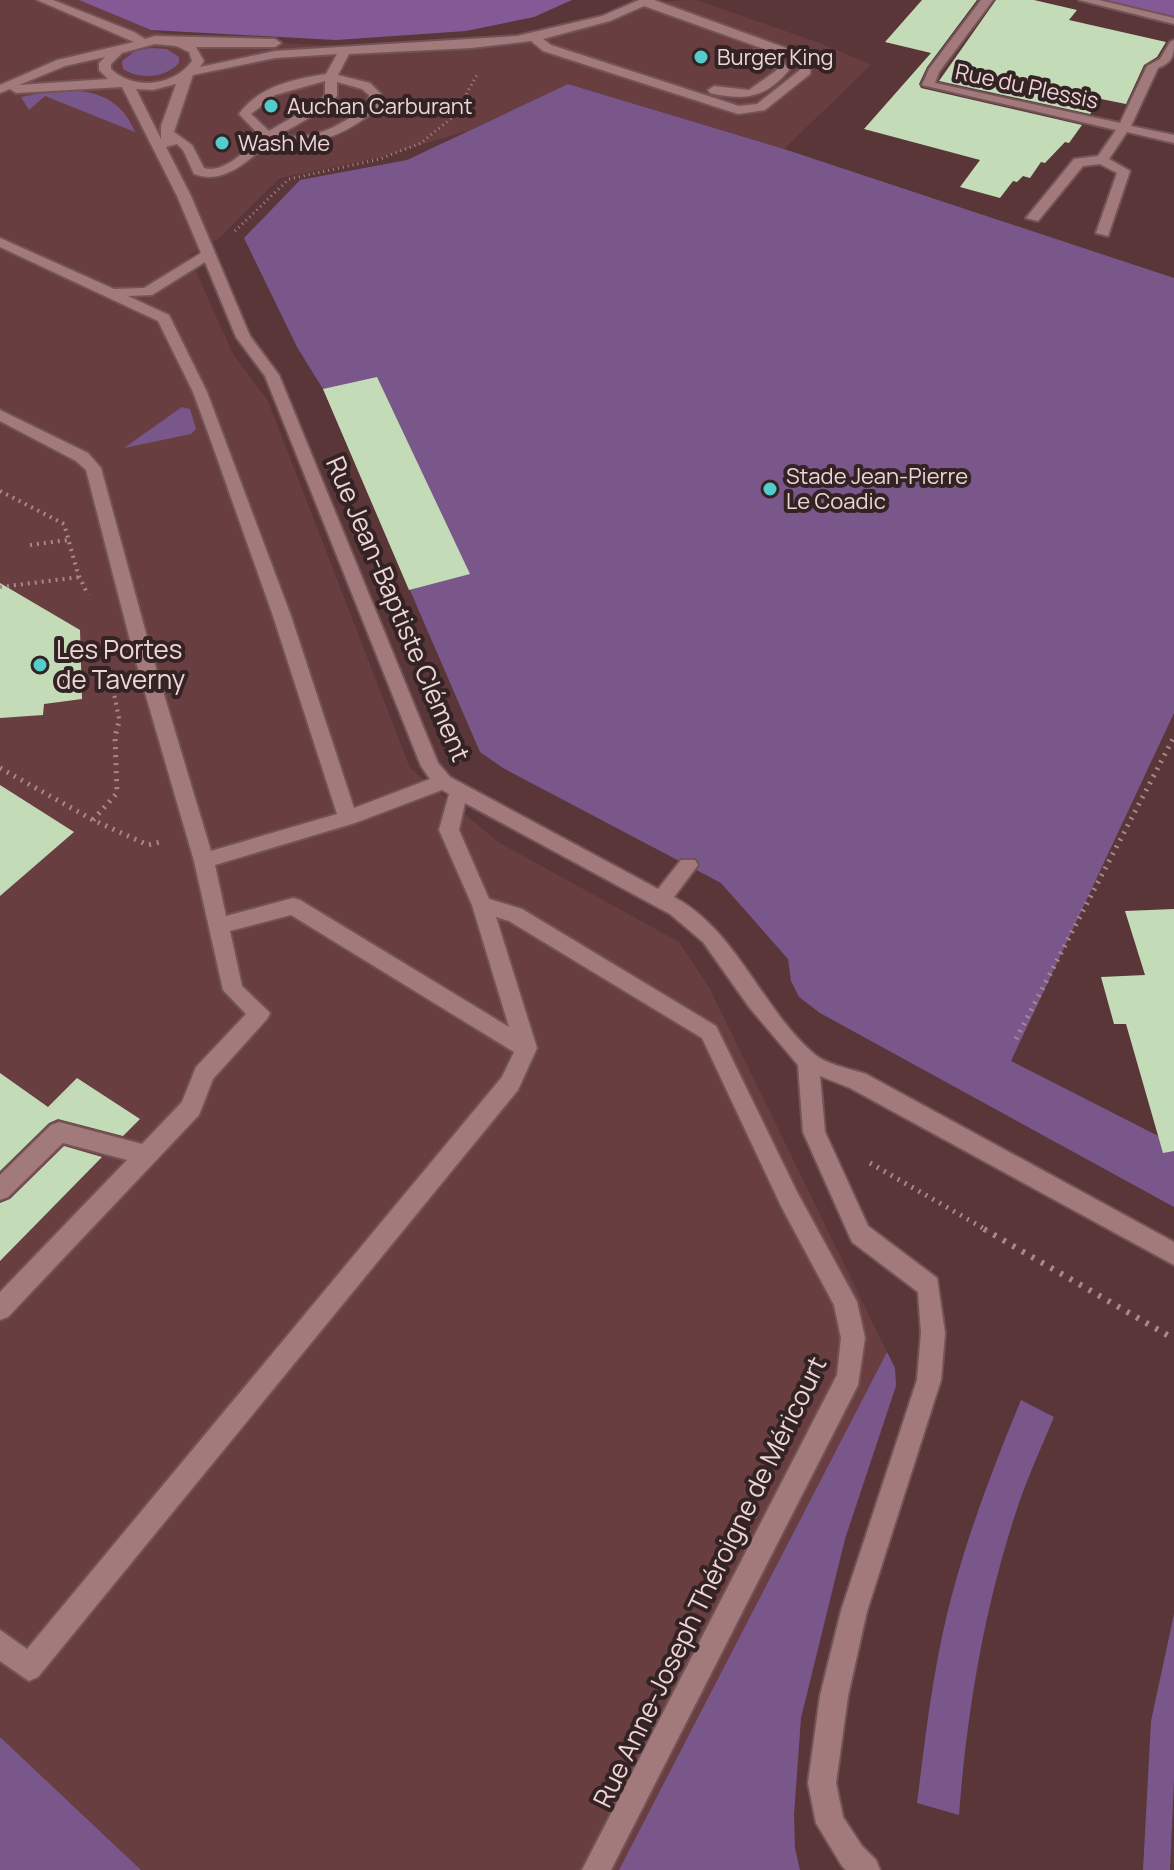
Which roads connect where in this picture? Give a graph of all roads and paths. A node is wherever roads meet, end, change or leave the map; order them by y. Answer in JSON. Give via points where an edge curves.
{"nodes":[{"id":1,"x":43,"y":0,"type":"edge"},
{"id":2,"x":987,"y":0,"type":"edge"},
{"id":3,"x":1085,"y":0,"type":"edge"},
{"id":4,"x":646,"y":1,"type":"edge"},
{"id":5,"x":681,"y":17,"type":"junction"},
{"id":6,"x":1174,"y":21,"type":"edge"},
{"id":7,"x":686,"y":32,"type":"dead end"},
{"id":8,"x":534,"y":37,"type":"junction"},
{"id":9,"x":701,"y":37,"type":"dead end"},
{"id":10,"x":142,"y":42,"type":"junction"},
{"id":11,"x":179,"y":43,"type":"junction"},
{"id":12,"x":1174,"y":44,"type":"edge"},
{"id":13,"x":375,"y":48,"type":"junction"},
{"id":14,"x":345,"y":49,"type":"junction"},
{"id":15,"x":118,"y":50,"type":"junction"},
{"id":16,"x":610,"y":68,"type":"junction"},
{"id":17,"x":480,"y":69,"type":"dead end"},
{"id":18,"x":188,"y":74,"type":"junction"},
{"id":19,"x":331,"y":77,"type":"junction"},
{"id":20,"x":123,"y":83,"type":"junction"},
{"id":21,"x":0,"y":90,"type":"edge"},
{"id":22,"x":1124,"y":128,"type":"junction"},
{"id":23,"x":167,"y":133,"type":"junction"},
{"id":24,"x":268,"y":137,"type":"junction"},
{"id":25,"x":1174,"y":139,"type":"edge"},
{"id":26,"x":1102,"y":160,"type":"junction"},
{"id":27,"x":168,"y":164,"type":"junction"},
{"id":28,"x":1033,"y":218,"type":"dead end"},
{"id":29,"x":1103,"y":233,"type":"dead end"},
{"id":30,"x":227,"y":239,"type":"dead end"},
{"id":31,"x":0,"y":242,"type":"edge"},
{"id":32,"x":208,"y":254,"type":"junction"},
{"id":33,"x":110,"y":291,"type":"junction"},
{"id":34,"x":0,"y":415,"type":"edge"},
{"id":35,"x":0,"y":491,"type":"edge"},
{"id":36,"x":68,"y":540,"type":"junction"},
{"id":37,"x":30,"y":545,"type":"dead end"},
{"id":38,"x":80,"y":577,"type":"junction"},
{"id":39,"x":0,"y":587,"type":"edge"},
{"id":40,"x":93,"y":604,"type":"dead end"},
{"id":41,"x":111,"y":679,"type":"dead end"},
{"id":42,"x":1174,"y":737,"type":"edge"},
{"id":43,"x":450,"y":788,"type":"junction"},
{"id":44,"x":348,"y":818,"type":"junction"},
{"id":45,"x":93,"y":820,"type":"dead end"},
{"id":46,"x":204,"y":861,"type":"junction"},
{"id":47,"x":688,"y":865,"type":"dead end"},
{"id":48,"x":661,"y":900,"type":"junction"},
{"id":49,"x":482,"y":905,"type":"junction"},
{"id":50,"x":221,"y":925,"type":"junction"},
{"id":51,"x":1016,"y":1039,"type":"dead end"},
{"id":52,"x":526,"y":1048,"type":"junction"},
{"id":53,"x":808,"y":1062,"type":"junction"},
{"id":54,"x":814,"y":1132,"type":"junction"},
{"id":55,"x":147,"y":1155,"type":"junction"},
{"id":56,"x":0,"y":1190,"type":"edge"},
{"id":57,"x":1174,"y":1254,"type":"edge"},
{"id":58,"x":0,"y":1309,"type":"edge"},
{"id":59,"x":1174,"y":1339,"type":"edge"},
{"id":60,"x":0,"y":1643,"type":"edge"},
{"id":61,"x":596,"y":1870,"type":"edge"},
{"id":62,"x":866,"y":1870,"type":"edge"}],
"edges":[{"from":1,"to":10,"type":"street"},
{"from":2,"to":22,"type":"street","name":"Rue du Plessis","via":[[928,85]]},
{"from":3,"to":6,"type":"street"},
{"from":4,"to":5,"type":"street"},
{"from":4,"to":8,"type":"street"},
{"from":5,"to":7,"type":"street"},
{"from":5,"to":16,"type":"street","via":[[796,56],[805,62],[806,71],[761,107],[738,110]]},
{"from":8,"to":13,"type":"street"},
{"from":8,"to":16,"type":"street","via":[[547,48]]},
{"from":9,"to":16,"type":"street","via":[[774,58],[783,70],[764,90],[732,95],[632,66]]},
{"from":10,"to":11,"type":"street"},
{"from":10,"to":15,"type":"street"},
{"from":11,"to":13,"type":"street"},
{"from":11,"to":18,"type":"street","via":[[198,55]]},
{"from":12,"to":22,"type":"street","name":"Rue du Plessis","via":[[1165,61],[1153,66]]},
{"from":13,"to":14,"type":"street"},
{"from":14,"to":18,"type":"street","via":[[257,55]]},
{"from":14,"to":19,"type":"street"},
{"from":15,"to":20,"type":"street","via":[[105,63],[109,77]]},
{"from":15,"to":21,"type":"street","via":[[61,63]]},
{"from":17,"to":30,"type":"path","via":[[468,99],[427,141],[386,159],[288,180]]},
{"from":18,"to":20,"type":"street","via":[[151,85]]},
{"from":18,"to":23,"type":"street","name":"Rue Jean-Baptiste Clément"},
{"from":19,"to":24,"type":"street","via":[[334,88],[324,104]]},
{"from":19,"to":24,"type":"street","via":[[298,81],[249,105],[245,114]]},
{"from":19,"to":24,"type":"street","via":[[366,86],[375,94],[374,105],[313,141]]},
{"from":20,"to":21,"type":"street"},
{"from":20,"to":27,"type":"street","name":"Rue Jean-Baptiste Clément"},
{"from":22,"to":25,"type":"street","name":"Rue du Plessis"},
{"from":22,"to":26,"type":"street","name":"Rue du Plessis"},
{"from":23,"to":24,"type":"street","via":[[187,147],[197,170],[205,174],[219,173]]},
{"from":23,"to":27,"type":"street","name":"Rue Jean-Baptiste Clément"},
{"from":26,"to":28,"type":"street","via":[[1079,162]]},
{"from":26,"to":29,"type":"street","via":[[1124,171]]},
{"from":27,"to":32,"type":"street","name":"Rue Jean-Baptiste Clément"},
{"from":31,"to":33,"type":"street"},
{"from":32,"to":33,"type":"street","via":[[147,292]]},
{"from":32,"to":43,"type":"street","name":"Rue Jean-Baptiste Clément","via":[[243,337],[272,375],[430,766]]},
{"from":33,"to":44,"type":"street","via":[[164,318],[200,392]]},
{"from":34,"to":46,"type":"street","via":[[82,457],[93,468]]},
{"from":35,"to":36,"type":"path","via":[[64,524]]},
{"from":36,"to":37,"type":"path"},
{"from":36,"to":38,"type":"path"},
{"from":38,"to":39,"type":"path"},
{"from":38,"to":40,"type":"path"},
{"from":41,"to":45,"type":"path","via":[[120,725],[115,737],[117,793]]},
{"from":42,"to":51,"type":"path"},
{"from":43,"to":44,"type":"street"},
{"from":43,"to":48,"type":"street","name":"Rue Jean-Baptiste Clément"},
{"from":43,"to":49,"type":"street","via":[[449,830]]},
{"from":44,"to":46,"type":"street"},
{"from":46,"to":50,"type":"street"},
{"from":47,"to":48,"type":"street"},
{"from":48,"to":53,"type":"street","name":"Rue Jean-Baptiste Clément","via":[[710,936]]},
{"from":49,"to":52,"type":"street"},
{"from":49,"to":61,"type":"street","name":"Rue Anne-Joseph Théroigne de Méricourt","via":[[515,915],[709,1032],[845,1302],[853,1338],[849,1377]]},
{"from":50,"to":52,"type":"street","via":[[293,906]]},
{"from":50,"to":55,"type":"street","via":[[233,990],[260,1013],[204,1074],[191,1108]]},
{"from":52,"to":60,"type":"street","via":[[510,1083],[467,1138],[29,1668]]},
{"from":53,"to":54,"type":"street"},
{"from":53,"to":57,"type":"street","via":[[858,1081]]},
{"from":54,"to":59,"type":"path"},
{"from":54,"to":62,"type":"street","via":[[860,1234],[929,1286],[933,1333],[929,1380],[854,1611],[834,1696],[822,1783],[830,1823]]},
{"from":55,"to":56,"type":"street","via":[[59,1132]]},
{"from":55,"to":58,"type":"street"}]}
